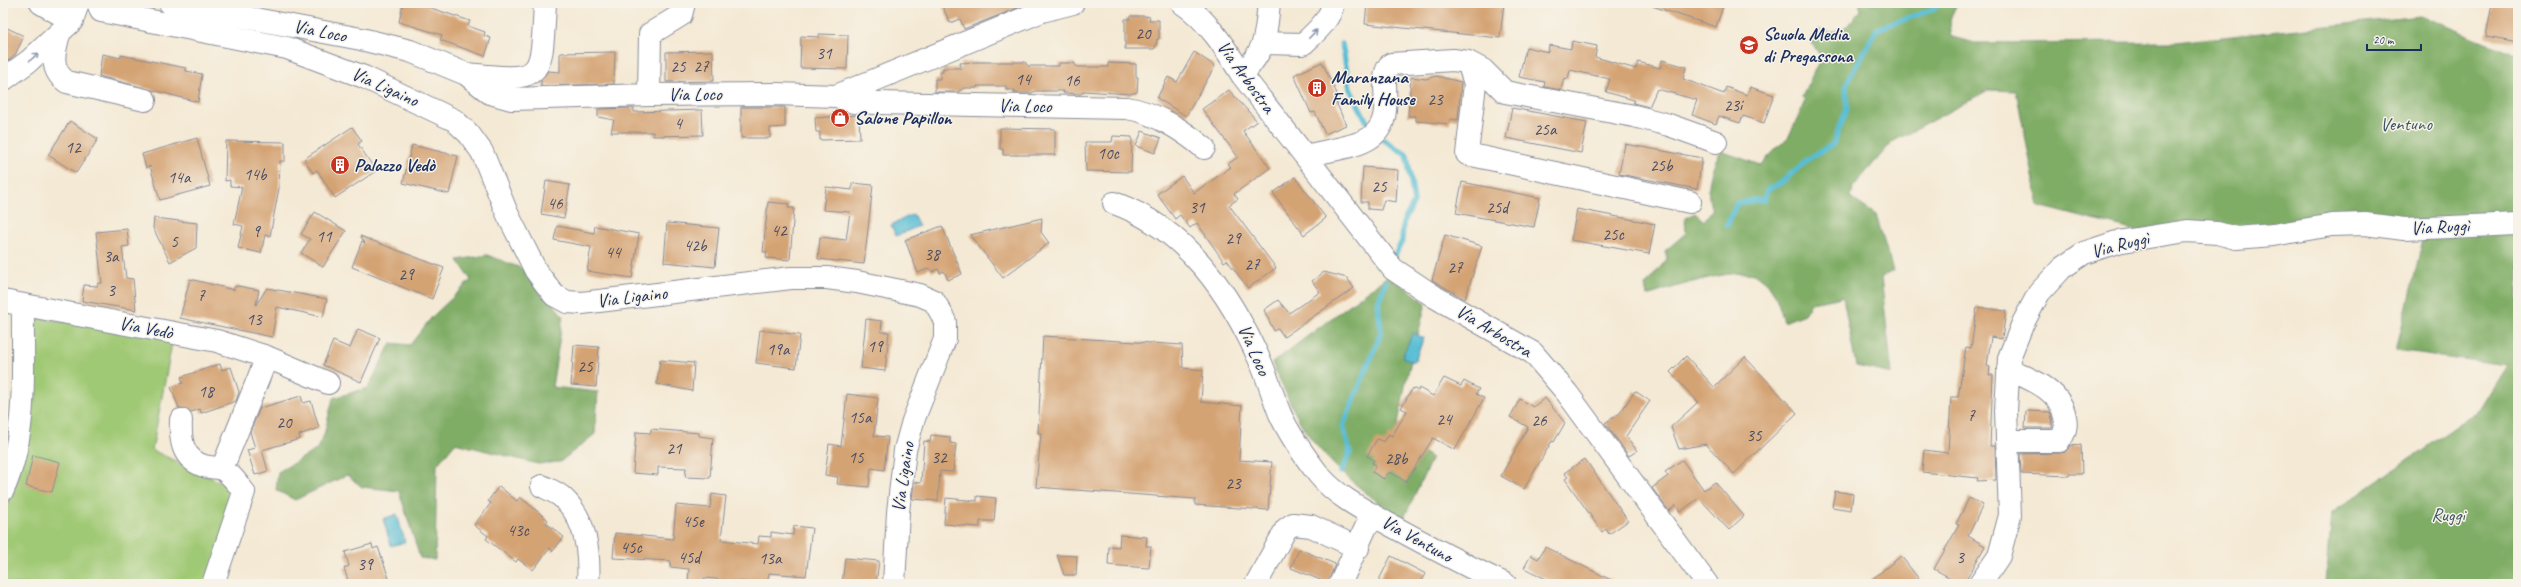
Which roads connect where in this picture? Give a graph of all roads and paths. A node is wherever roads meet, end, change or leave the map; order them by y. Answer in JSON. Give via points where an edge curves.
{"nodes":[{"id":1,"x":41,"y":3,"type":"edge"},
{"id":2,"x":98,"y":3,"type":"edge"},
{"id":3,"x":170,"y":3,"type":"edge"},
{"id":4,"x":545,"y":3,"type":"edge"},
{"id":5,"x":684,"y":3,"type":"edge"},
{"id":6,"x":1073,"y":3,"type":"edge"},
{"id":7,"x":1182,"y":3,"type":"edge"},
{"id":8,"x":1269,"y":3,"type":"edge"},
{"id":9,"x":1333,"y":3,"type":"edge"},
{"id":10,"x":70,"y":19,"type":"edge"},
{"id":11,"x":1264,"y":43,"type":"junction"},
{"id":12,"x":1468,"y":62,"type":"junction"},
{"id":13,"x":466,"y":74,"type":"junction"},
{"id":14,"x":1242,"y":75,"type":"junction"},
{"id":15,"x":3,"y":80,"type":"edge"},
{"id":16,"x":649,"y":94,"type":"junction"},
{"id":17,"x":836,"y":96,"type":"junction"},
{"id":18,"x":145,"y":100,"type":"dead end"},
{"id":19,"x":1716,"y":142,"type":"dead end"},
{"id":20,"x":1204,"y":148,"type":"dead end"},
{"id":21,"x":1305,"y":156,"type":"junction"},
{"id":22,"x":1114,"y":202,"type":"dead end"},
{"id":23,"x":1690,"y":202,"type":"dead end"},
{"id":24,"x":2518,"y":224,"type":"edge"},
{"id":25,"x":13,"y":303,"type":"edge"},
{"id":26,"x":267,"y":357,"type":"junction"},
{"id":27,"x":2008,"y":369,"type":"junction"},
{"id":28,"x":328,"y":384,"type":"dead end"},
{"id":29,"x":181,"y":420,"type":"dead end"},
{"id":30,"x":2007,"y":441,"type":"junction"},
{"id":31,"x":222,"y":469,"type":"junction"},
{"id":32,"x":5,"y":486,"type":"edge"},
{"id":33,"x":542,"y":486,"type":"dead end"},
{"id":34,"x":1372,"y":514,"type":"junction"},
{"id":35,"x":1358,"y":548,"type":"junction"},
{"id":36,"x":213,"y":584,"type":"edge"},
{"id":37,"x":588,"y":584,"type":"edge"},
{"id":38,"x":894,"y":584,"type":"edge"},
{"id":39,"x":1256,"y":584,"type":"edge"},
{"id":40,"x":1340,"y":584,"type":"edge"},
{"id":41,"x":1505,"y":584,"type":"edge"},
{"id":42,"x":1707,"y":584,"type":"edge"},
{"id":43,"x":1980,"y":584,"type":"edge"}],
"edges":[{"from":1,"to":10,"type":"street"},
{"from":2,"to":38,"type":"street","name":"Via Ligaino","via":[[101,11],[286,48],[364,76],[454,120],[470,134],[482,152],[507,213],[536,271],[554,295],[567,302],[582,303],[790,278],[857,282],[920,295],[934,301],[945,322],[945,338],[913,421],[905,450]]},
{"from":3,"to":13,"type":"street","name":"Via Loco","via":[[361,39],[410,51]]},
{"from":4,"to":13,"type":"street","name":"Via Loco","via":[[543,54],[535,70],[525,77],[514,79]]},
{"from":5,"to":16,"type":"street","name":"Via Loco","via":[[681,15],[650,34]]},
{"from":6,"to":17,"type":"street","name":"Via Loco","via":[[1042,11]]},
{"from":7,"to":14,"type":"street","name":"Via Arbostra","via":[[1213,33]]},
{"from":8,"to":11,"type":"street"},
{"from":11,"to":9,"type":"street","one_way":true,"via":[[1303,44],[1322,24],[1332,10]]},
{"from":15,"to":10,"type":"street","one_way":true,"via":[[30,61]]},
{"from":10,"to":18,"type":"street","via":[[54,52],[55,72],[67,82]]},
{"from":11,"to":14,"type":"street","via":[[1260,55]]},
{"from":12,"to":19,"type":"street","via":[[1483,70],[1505,92],[1634,116]]},
{"from":12,"to":21,"type":"street","via":[[1453,60],[1391,64],[1386,73],[1385,115],[1374,134],[1363,141]]},
{"from":12,"to":23,"type":"street","via":[[1475,84],[1467,154]]},
{"from":13,"to":16,"type":"street","name":"Via Loco","via":[[490,93],[511,99]]},
{"from":14,"to":21,"type":"street","name":"Via Arbostra"},
{"from":16,"to":17,"type":"street","name":"Via Loco"},
{"from":17,"to":20,"type":"street","name":"Via Loco","via":[[853,102],[1127,108],[1141,111],[1184,133]]},
{"from":21,"to":42,"type":"street","name":"Via Arbostra","via":[[1393,269],[1533,353],[1567,393]]},
{"from":22,"to":34,"type":"street","name":"Via Loco","via":[[1162,229],[1200,261],[1238,315],[1262,365],[1280,415],[1306,456],[1329,486]]},
{"from":24,"to":27,"type":"street","name":"Via Ruggì","via":[[2404,229],[2364,224],[2332,225],[2236,238],[2217,233],[2187,231],[2117,242],[2084,253],[2051,279],[2039,293],[2023,323],[2009,358]]},
{"from":25,"to":26,"type":"street","name":"Via Vedò","via":[[217,342]]},
{"from":25,"to":32,"type":"street","name":"Via Vedò","via":[[21,424],[17,448]]},
{"from":26,"to":28,"type":"street","name":"Via Vedò"},
{"from":26,"to":31,"type":"street"},
{"from":27,"to":30,"type":"street","name":"Via Ruggì"},
{"from":27,"to":30,"type":"street","via":[[2054,394],[2063,407],[2066,421],[2065,430],[2059,441]]},
{"from":29,"to":31,"type":"street","via":[[180,435],[183,449],[188,456],[204,466]]},
{"from":30,"to":43,"type":"street","name":"Via Ruggì","via":[[2011,505],[2008,528],[1999,556]]},
{"from":31,"to":36,"type":"street","via":[[244,492]]},
{"from":33,"to":37,"type":"street","via":[[563,498],[587,538],[590,555]]},
{"from":34,"to":35,"type":"street"},
{"from":34,"to":41,"type":"street","name":"Via Ventuno","via":[[1451,560]]},
{"from":35,"to":39,"type":"street","via":[[1311,526],[1293,524],[1286,529]]},
{"from":35,"to":40,"type":"street"}]}
